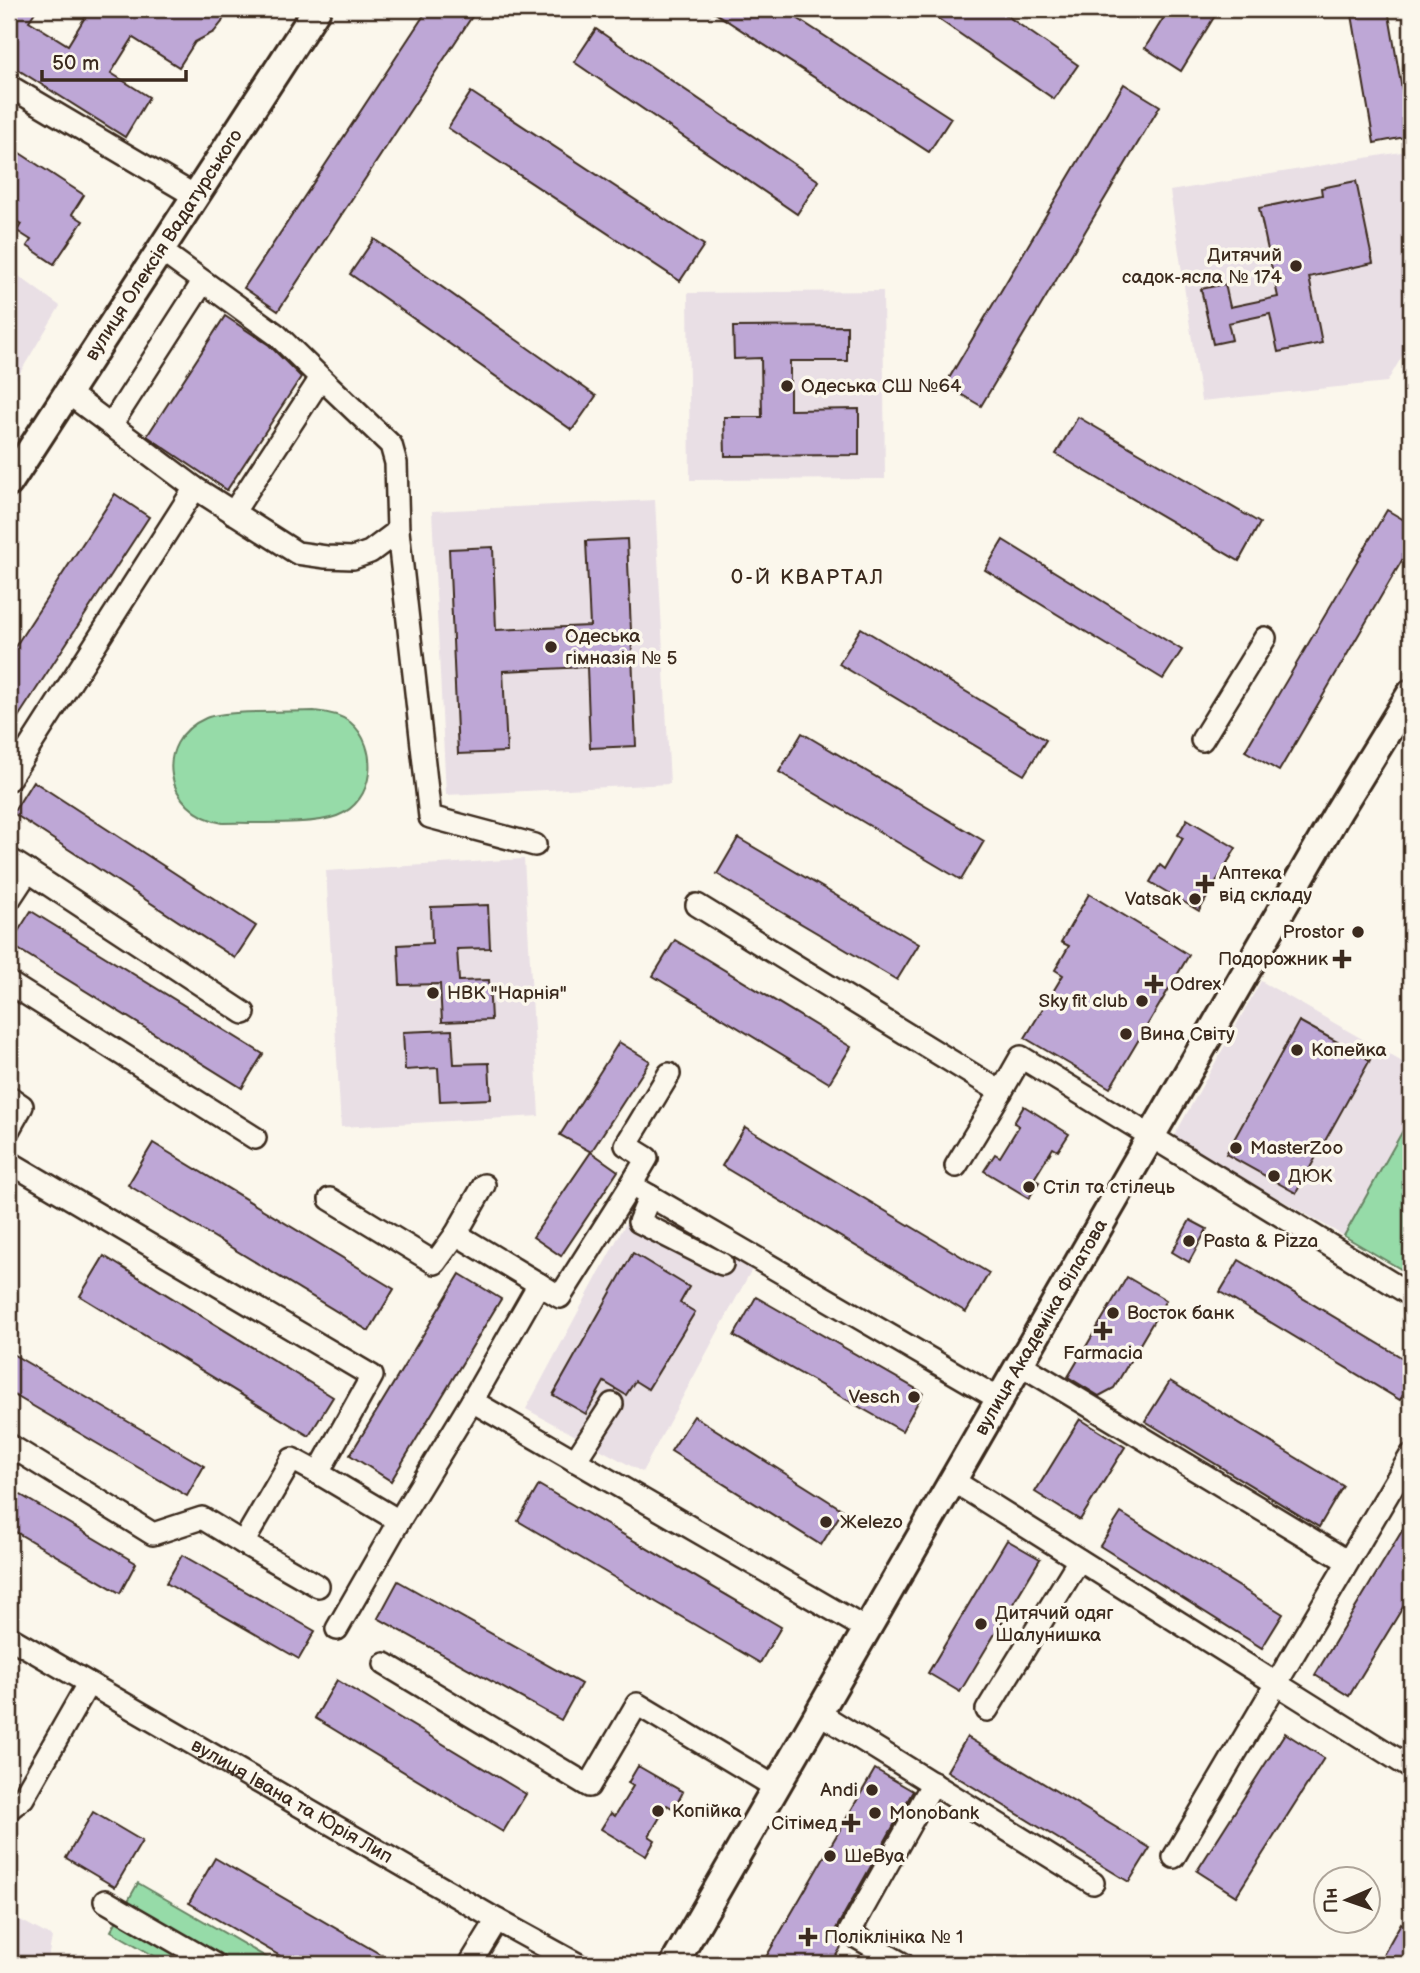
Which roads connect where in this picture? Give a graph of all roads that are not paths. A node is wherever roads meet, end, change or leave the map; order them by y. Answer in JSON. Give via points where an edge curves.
{"nodes":[{"id":1,"x":317,"y":9,"type":"edge"},
{"id":2,"x":9,"y":86,"type":"edge"},
{"id":3,"x":195,"y":195,"type":"junction"},
{"id":4,"x":160,"y":250,"type":"junction"},
{"id":5,"x":203,"y":282,"type":"junction"},
{"id":6,"x":321,"y":378,"type":"junction"},
{"id":7,"x":68,"y":393,"type":"junction"},
{"id":8,"x":111,"y":425,"type":"junction"},
{"id":9,"x":10,"y":479,"type":"edge"},
{"id":10,"x":195,"y":488,"type":"junction"},
{"id":11,"x":233,"y":513,"type":"junction"},
{"id":12,"x":398,"y":531,"type":"junction"},
{"id":13,"x":1265,"y":638,"type":"dead end"},
{"id":14,"x":1411,"y":694,"type":"edge"},
{"id":15,"x":1202,"y":740,"type":"dead end"},
{"id":16,"x":9,"y":779,"type":"edge"},
{"id":17,"x":535,"y":845,"type":"dead end"},
{"id":18,"x":9,"y":859,"type":"edge"},
{"id":19,"x":28,"y":872,"type":"junction"},
{"id":20,"x":9,"y":900,"type":"edge"},
{"id":21,"x":697,"y":905,"type":"dead end"},
{"id":22,"x":9,"y":983,"type":"edge"},
{"id":23,"x":244,"y":1013,"type":"dead end"},
{"id":24,"x":669,"y":1074,"type":"dead end"},
{"id":25,"x":1001,"y":1091,"type":"junction"},
{"id":26,"x":9,"y":1097,"type":"edge"},
{"id":27,"x":9,"y":1129,"type":"edge"},
{"id":28,"x":255,"y":1138,"type":"dead end"},
{"id":29,"x":1152,"y":1138,"type":"junction"},
{"id":30,"x":9,"y":1162,"type":"edge"},
{"id":31,"x":956,"y":1166,"type":"dead end"},
{"id":32,"x":484,"y":1185,"type":"dead end"},
{"id":33,"x":631,"y":1185,"type":"junction"},
{"id":34,"x":650,"y":1196,"type":"junction"},
{"id":35,"x":330,"y":1199,"type":"dead end"},
{"id":36,"x":456,"y":1234,"type":"junction"},
{"id":37,"x":722,"y":1264,"type":"dead end"},
{"id":38,"x":539,"y":1284,"type":"junction"},
{"id":39,"x":1411,"y":1295,"type":"edge"},
{"id":40,"x":1020,"y":1364,"type":"junction"},
{"id":41,"x":999,"y":1399,"type":"junction"},
{"id":42,"x":472,"y":1401,"type":"junction"},
{"id":43,"x":612,"y":1404,"type":"dead end"},
{"id":44,"x":9,"y":1445,"type":"edge"},
{"id":45,"x":1411,"y":1455,"type":"edge"},
{"id":46,"x":575,"y":1461,"type":"junction"},
{"id":47,"x":318,"y":1473,"type":"junction"},
{"id":48,"x":952,"y":1480,"type":"junction"},
{"id":49,"x":399,"y":1521,"type":"junction"},
{"id":50,"x":243,"y":1543,"type":"junction"},
{"id":51,"x":1079,"y":1560,"type":"junction"},
{"id":52,"x":1348,"y":1561,"type":"junction"},
{"id":53,"x":317,"y":1586,"type":"dead end"},
{"id":54,"x":337,"y":1629,"type":"dead end"},
{"id":55,"x":866,"y":1629,"type":"junction"},
{"id":56,"x":9,"y":1637,"type":"edge"},
{"id":57,"x":385,"y":1664,"type":"dead end"},
{"id":58,"x":1276,"y":1683,"type":"junction"},
{"id":59,"x":88,"y":1684,"type":"junction"},
{"id":60,"x":987,"y":1710,"type":"dead end"},
{"id":61,"x":819,"y":1713,"type":"junction"},
{"id":62,"x":1411,"y":1768,"type":"edge"},
{"id":63,"x":933,"y":1783,"type":"junction"},
{"id":64,"x":777,"y":1788,"type":"junction"},
{"id":65,"x":9,"y":1809,"type":"edge"},
{"id":66,"x":1174,"y":1857,"type":"dead end"},
{"id":67,"x":1093,"y":1883,"type":"dead end"},
{"id":68,"x":105,"y":1901,"type":"dead end"},
{"id":69,"x":497,"y":1920,"type":"junction"},
{"id":70,"x":214,"y":1964,"type":"edge"},
{"id":71,"x":470,"y":1964,"type":"edge"},
{"id":72,"x":577,"y":1964,"type":"edge"},
{"id":73,"x":674,"y":1964,"type":"edge"},
{"id":74,"x":903,"y":1964,"type":"edge"}],
"edges":[{"from":1,"to":3,"type":"main road","name":"вулиця Олексія Вадатурського"},
{"from":2,"to":3,"type":"street"},
{"from":3,"to":4,"type":"main road","name":"вулиця Олексія Вадатурського"},
{"from":4,"to":5,"type":"street"},
{"from":4,"to":7,"type":"main road","name":"вулиця Олексія Вадатурського"},
{"from":5,"to":6,"type":"street","via":[[277,335]]},
{"from":5,"to":8,"type":"street"},
{"from":6,"to":11,"type":"street"},
{"from":6,"to":12,"type":"street","via":[[391,445],[396,463]]},
{"from":7,"to":8,"type":"street"},
{"from":7,"to":9,"type":"main road","name":"вулиця Олексія Вадатурського"},
{"from":8,"to":10,"type":"street"},
{"from":10,"to":11,"type":"street"},
{"from":10,"to":16,"type":"street"},
{"from":11,"to":12,"type":"street","via":[[298,553],[326,558],[353,558],[370,552]]},
{"from":12,"to":17,"type":"street","via":[[430,817]]},
{"from":13,"to":15,"type":"street"},
{"from":14,"to":29,"type":"main road","name":"вулиця Академіка Філатова","via":[[1338,812]]},
{"from":18,"to":19,"type":"street"},
{"from":19,"to":20,"type":"street"},
{"from":19,"to":23,"type":"street"},
{"from":21,"to":25,"type":"street"},
{"from":22,"to":28,"type":"street"},
{"from":24,"to":33,"type":"street","via":[[626,1145],[647,1158]]},
{"from":25,"to":29,"type":"street","via":[[1021,1057]]},
{"from":25,"to":31,"type":"street"},
{"from":26,"to":27,"type":"street","via":[[22,1106]]},
{"from":29,"to":39,"type":"street"},
{"from":29,"to":40,"type":"main road","name":"вулиця Академіка Філатова"},
{"from":30,"to":47,"type":"street","via":[[372,1376]]},
{"from":32,"to":36,"type":"street"},
{"from":33,"to":34,"type":"street"},
{"from":33,"to":38,"type":"street","via":[[559,1297]]},
{"from":34,"to":37,"type":"street","via":[[639,1222]]},
{"from":34,"to":41,"type":"street"},
{"from":35,"to":36,"type":"street","via":[[435,1262]]},
{"from":36,"to":38,"type":"street"},
{"from":38,"to":42,"type":"street"},
{"from":40,"to":41,"type":"main road","name":"вулиця Академіка Філатова"},
{"from":40,"to":52,"type":"street"},
{"from":41,"to":48,"type":"main road","name":"вулиця Академіка Філатова"},
{"from":42,"to":46,"type":"street"},
{"from":42,"to":49,"type":"street"},
{"from":43,"to":46,"type":"street"},
{"from":44,"to":50,"type":"street","via":[[153,1534],[202,1518]]},
{"from":45,"to":52,"type":"street"},
{"from":46,"to":55,"type":"street"},
{"from":47,"to":49,"type":"street"},
{"from":47,"to":50,"type":"street","via":[[292,1459]]},
{"from":48,"to":51,"type":"street"},
{"from":48,"to":55,"type":"main road","name":"вулиця Академіка Філатова"},
{"from":49,"to":54,"type":"street"},
{"from":50,"to":53,"type":"street"},
{"from":51,"to":58,"type":"street"},
{"from":51,"to":60,"type":"street"},
{"from":52,"to":58,"type":"street"},
{"from":55,"to":61,"type":"main road","name":"вулиця Академіка Філатова"},
{"from":56,"to":59,"type":"street","name":"вулиця Івана та Юрія Лип"},
{"from":57,"to":64,"type":"street","via":[[589,1786],[637,1704]]},
{"from":58,"to":62,"type":"street"},
{"from":58,"to":66,"type":"street"},
{"from":59,"to":65,"type":"street","via":[[23,1798]]},
{"from":59,"to":69,"type":"street","name":"вулиця Івана та Юрія Лип"},
{"from":61,"to":63,"type":"street"},
{"from":61,"to":64,"type":"main road","name":"вулиця Академіка Філатова"},
{"from":63,"to":67,"type":"street"},
{"from":63,"to":74,"type":"street","via":[[849,1933]]},
{"from":64,"to":73,"type":"main road","name":"вулиця Академіка Філатова"},
{"from":68,"to":70,"type":"street"},
{"from":69,"to":71,"type":"street"},
{"from":69,"to":72,"type":"street","name":"вулиця Івана та Юрія Лип"}]}
